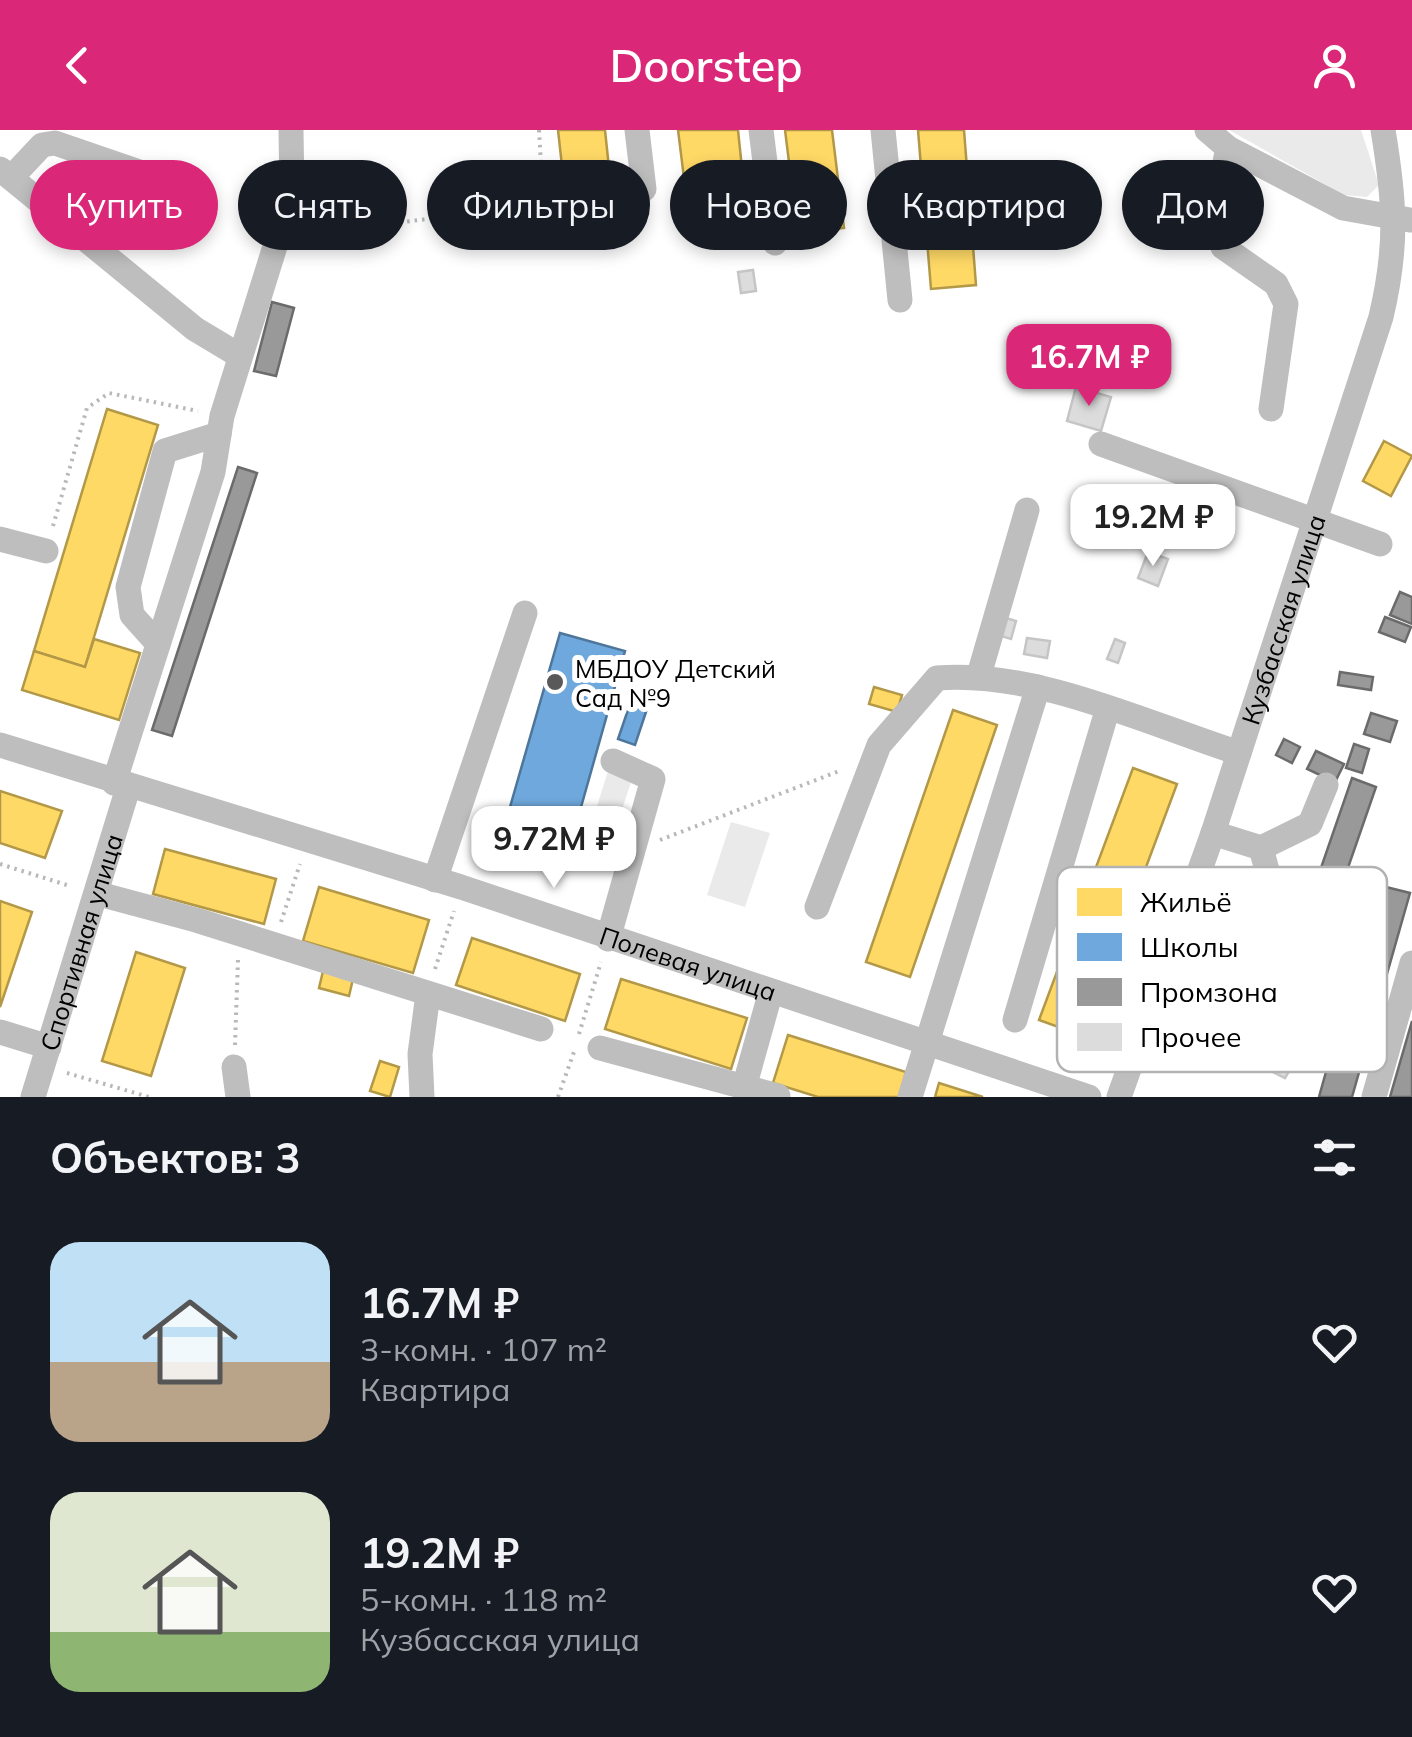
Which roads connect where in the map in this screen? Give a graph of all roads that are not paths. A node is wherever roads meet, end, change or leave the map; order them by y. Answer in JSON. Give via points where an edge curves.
{"nodes":[{"id":1,"x":291,"y":130,"type":"edge"},
{"id":2,"x":637,"y":130,"type":"edge"},
{"id":3,"x":761,"y":130,"type":"edge"},
{"id":4,"x":883,"y":130,"type":"edge"},
{"id":5,"x":1208,"y":130,"type":"edge"},
{"id":6,"x":1384,"y":135,"type":"edge"},
{"id":7,"x":1228,"y":148,"type":"junction"},
{"id":8,"x":104,"y":160,"type":"edge"},
{"id":9,"x":640,"y":160,"type":"edge"},
{"id":10,"x":765,"y":160,"type":"edge"},
{"id":11,"x":6,"y":174,"type":"edge"},
{"id":12,"x":1404,"y":218,"type":"edge"},
{"id":13,"x":900,"y":300,"type":"dead end"},
{"id":14,"x":240,"y":356,"type":"junction"},
{"id":15,"x":1271,"y":409,"type":"dead end"},
{"id":16,"x":220,"y":425,"type":"junction"},
{"id":17,"x":1100,"y":444,"type":"dead end"},
{"id":18,"x":1027,"y":510,"type":"dead end"},
{"id":19,"x":1315,"y":520,"type":"junction"},
{"id":20,"x":0,"y":539,"type":"edge"},
{"id":21,"x":1380,"y":544,"type":"dead end"},
{"id":22,"x":46,"y":552,"type":"road end"},
{"id":23,"x":525,"y":614,"type":"dead end"},
{"id":24,"x":158,"y":644,"type":"junction"},
{"id":25,"x":979,"y":675,"type":"junction"},
{"id":26,"x":1038,"y":687,"type":"junction"},
{"id":27,"x":1107,"y":711,"type":"junction"},
{"id":28,"x":0,"y":745,"type":"edge"},
{"id":29,"x":1239,"y":753,"type":"junction"},
{"id":30,"x":613,"y":761,"type":"dead end"},
{"id":31,"x":1326,"y":784,"type":"dead end"},
{"id":32,"x":121,"y":786,"type":"junction"},
{"id":33,"x":1213,"y":833,"type":"junction"},
{"id":34,"x":1261,"y":848,"type":"junction"},
{"id":35,"x":1060,"y":867,"type":"edge"},
{"id":36,"x":1201,"y":867,"type":"edge"},
{"id":37,"x":1266,"y":867,"type":"edge"},
{"id":38,"x":1057,"y":877,"type":"edge"},
{"id":39,"x":435,"y":880,"type":"junction"},
{"id":40,"x":99,"y":894,"type":"junction"},
{"id":41,"x":817,"y":908,"type":"dead end"},
{"id":42,"x":608,"y":939,"type":"junction"},
{"id":43,"x":1412,"y":963,"type":"edge"},
{"id":44,"x":771,"y":992,"type":"junction"},
{"id":45,"x":428,"y":994,"type":"junction"},
{"id":46,"x":1014,"y":1020,"type":"dead end"},
{"id":47,"x":541,"y":1030,"type":"dead end"},
{"id":48,"x":0,"y":1032,"type":"edge"},
{"id":49,"x":926,"y":1043,"type":"junction"},
{"id":50,"x":600,"y":1048,"type":"dead end"},
{"id":51,"x":1387,"y":1051,"type":"edge"},
{"id":52,"x":46,"y":1056,"type":"junction"},
{"id":53,"x":234,"y":1067,"type":"road end"},
{"id":54,"x":1128,"y":1072,"type":"edge"},
{"id":55,"x":1381,"y":1072,"type":"edge"},
{"id":56,"x":745,"y":1084,"type":"junction"},
{"id":57,"x":778,"y":1096,"type":"edge"},
{"id":58,"x":33,"y":1097,"type":"edge"},
{"id":59,"x":238,"y":1097,"type":"edge"},
{"id":60,"x":422,"y":1097,"type":"edge"},
{"id":61,"x":910,"y":1097,"type":"edge"},
{"id":62,"x":1090,"y":1097,"type":"edge"},
{"id":63,"x":1119,"y":1097,"type":"edge"},
{"id":64,"x":1374,"y":1097,"type":"edge"}],
"edges":[{"from":1,"to":14,"type":"street","name":"Спортивная улица","via":[[292,192]]},
{"from":2,"to":9,"type":"street"},
{"from":3,"to":10,"type":"street"},
{"from":4,"to":13,"type":"street"},
{"from":5,"to":7,"type":"street"},
{"from":6,"to":12,"type":"street","name":"Кузбасская улица"},
{"from":7,"to":12,"type":"street","via":[[1344,208]]},
{"from":7,"to":15,"type":"street","via":[[1223,247],[1276,284],[1286,304]]},
{"from":8,"to":11,"type":"street","via":[[55,142]]},
{"from":11,"to":14,"type":"street","via":[[195,329]]},
{"from":12,"to":19,"type":"street","name":"Кузбасская улица","via":[[1381,316]]},
{"from":14,"to":16,"type":"street","name":"Спортивная улица"},
{"from":16,"to":24,"type":"street","name":"Спортивная улица","via":[[213,472]]},
{"from":16,"to":24,"type":"street","via":[[165,452],[128,587],[132,615]]},
{"from":17,"to":19,"type":"street"},
{"from":18,"to":25,"type":"street"},
{"from":19,"to":21,"type":"street"},
{"from":19,"to":29,"type":"street","name":"Кузбасская улица"},
{"from":20,"to":22,"type":"street"},
{"from":23,"to":39,"type":"street"},
{"from":24,"to":32,"type":"street","name":"Спортивная улица"},
{"from":25,"to":26,"type":"street"},
{"from":25,"to":41,"type":"street","via":[[937,678],[879,745]]},
{"from":26,"to":27,"type":"street"},
{"from":26,"to":49,"type":"street"},
{"from":27,"to":29,"type":"street"},
{"from":27,"to":35,"type":"street"},
{"from":28,"to":32,"type":"street","name":"Полевая улица"},
{"from":29,"to":33,"type":"street","name":"Кузбасская улица"},
{"from":30,"to":42,"type":"street","via":[[653,779]]},
{"from":31,"to":34,"type":"street","via":[[1310,824]]},
{"from":32,"to":39,"type":"street","name":"Полевая улица"},
{"from":32,"to":40,"type":"street","name":"Спортивная улица"},
{"from":33,"to":34,"type":"street"},
{"from":33,"to":36,"type":"street","name":"Кузбасская улица"},
{"from":34,"to":37,"type":"street"},
{"from":38,"to":46,"type":"street"},
{"from":39,"to":42,"type":"street","name":"Полевая улица"},
{"from":40,"to":45,"type":"street"},
{"from":40,"to":52,"type":"street","name":"Спортивная улица"},
{"from":42,"to":44,"type":"street","name":"Полевая улица"},
{"from":43,"to":51,"type":"street"},
{"from":44,"to":49,"type":"street","name":"Полевая улица"},
{"from":44,"to":56,"type":"street"},
{"from":45,"to":47,"type":"street"},
{"from":45,"to":60,"type":"street"},
{"from":48,"to":52,"type":"street"},
{"from":49,"to":61,"type":"street"},
{"from":49,"to":62,"type":"street","name":"Полевая улица"},
{"from":50,"to":56,"type":"street"},
{"from":52,"to":58,"type":"street","name":"Спортивная улица"},
{"from":53,"to":59,"type":"street"},
{"from":54,"to":63,"type":"street","name":"Кузбасская улица"},
{"from":55,"to":64,"type":"street"},
{"from":56,"to":57,"type":"street"}]}
